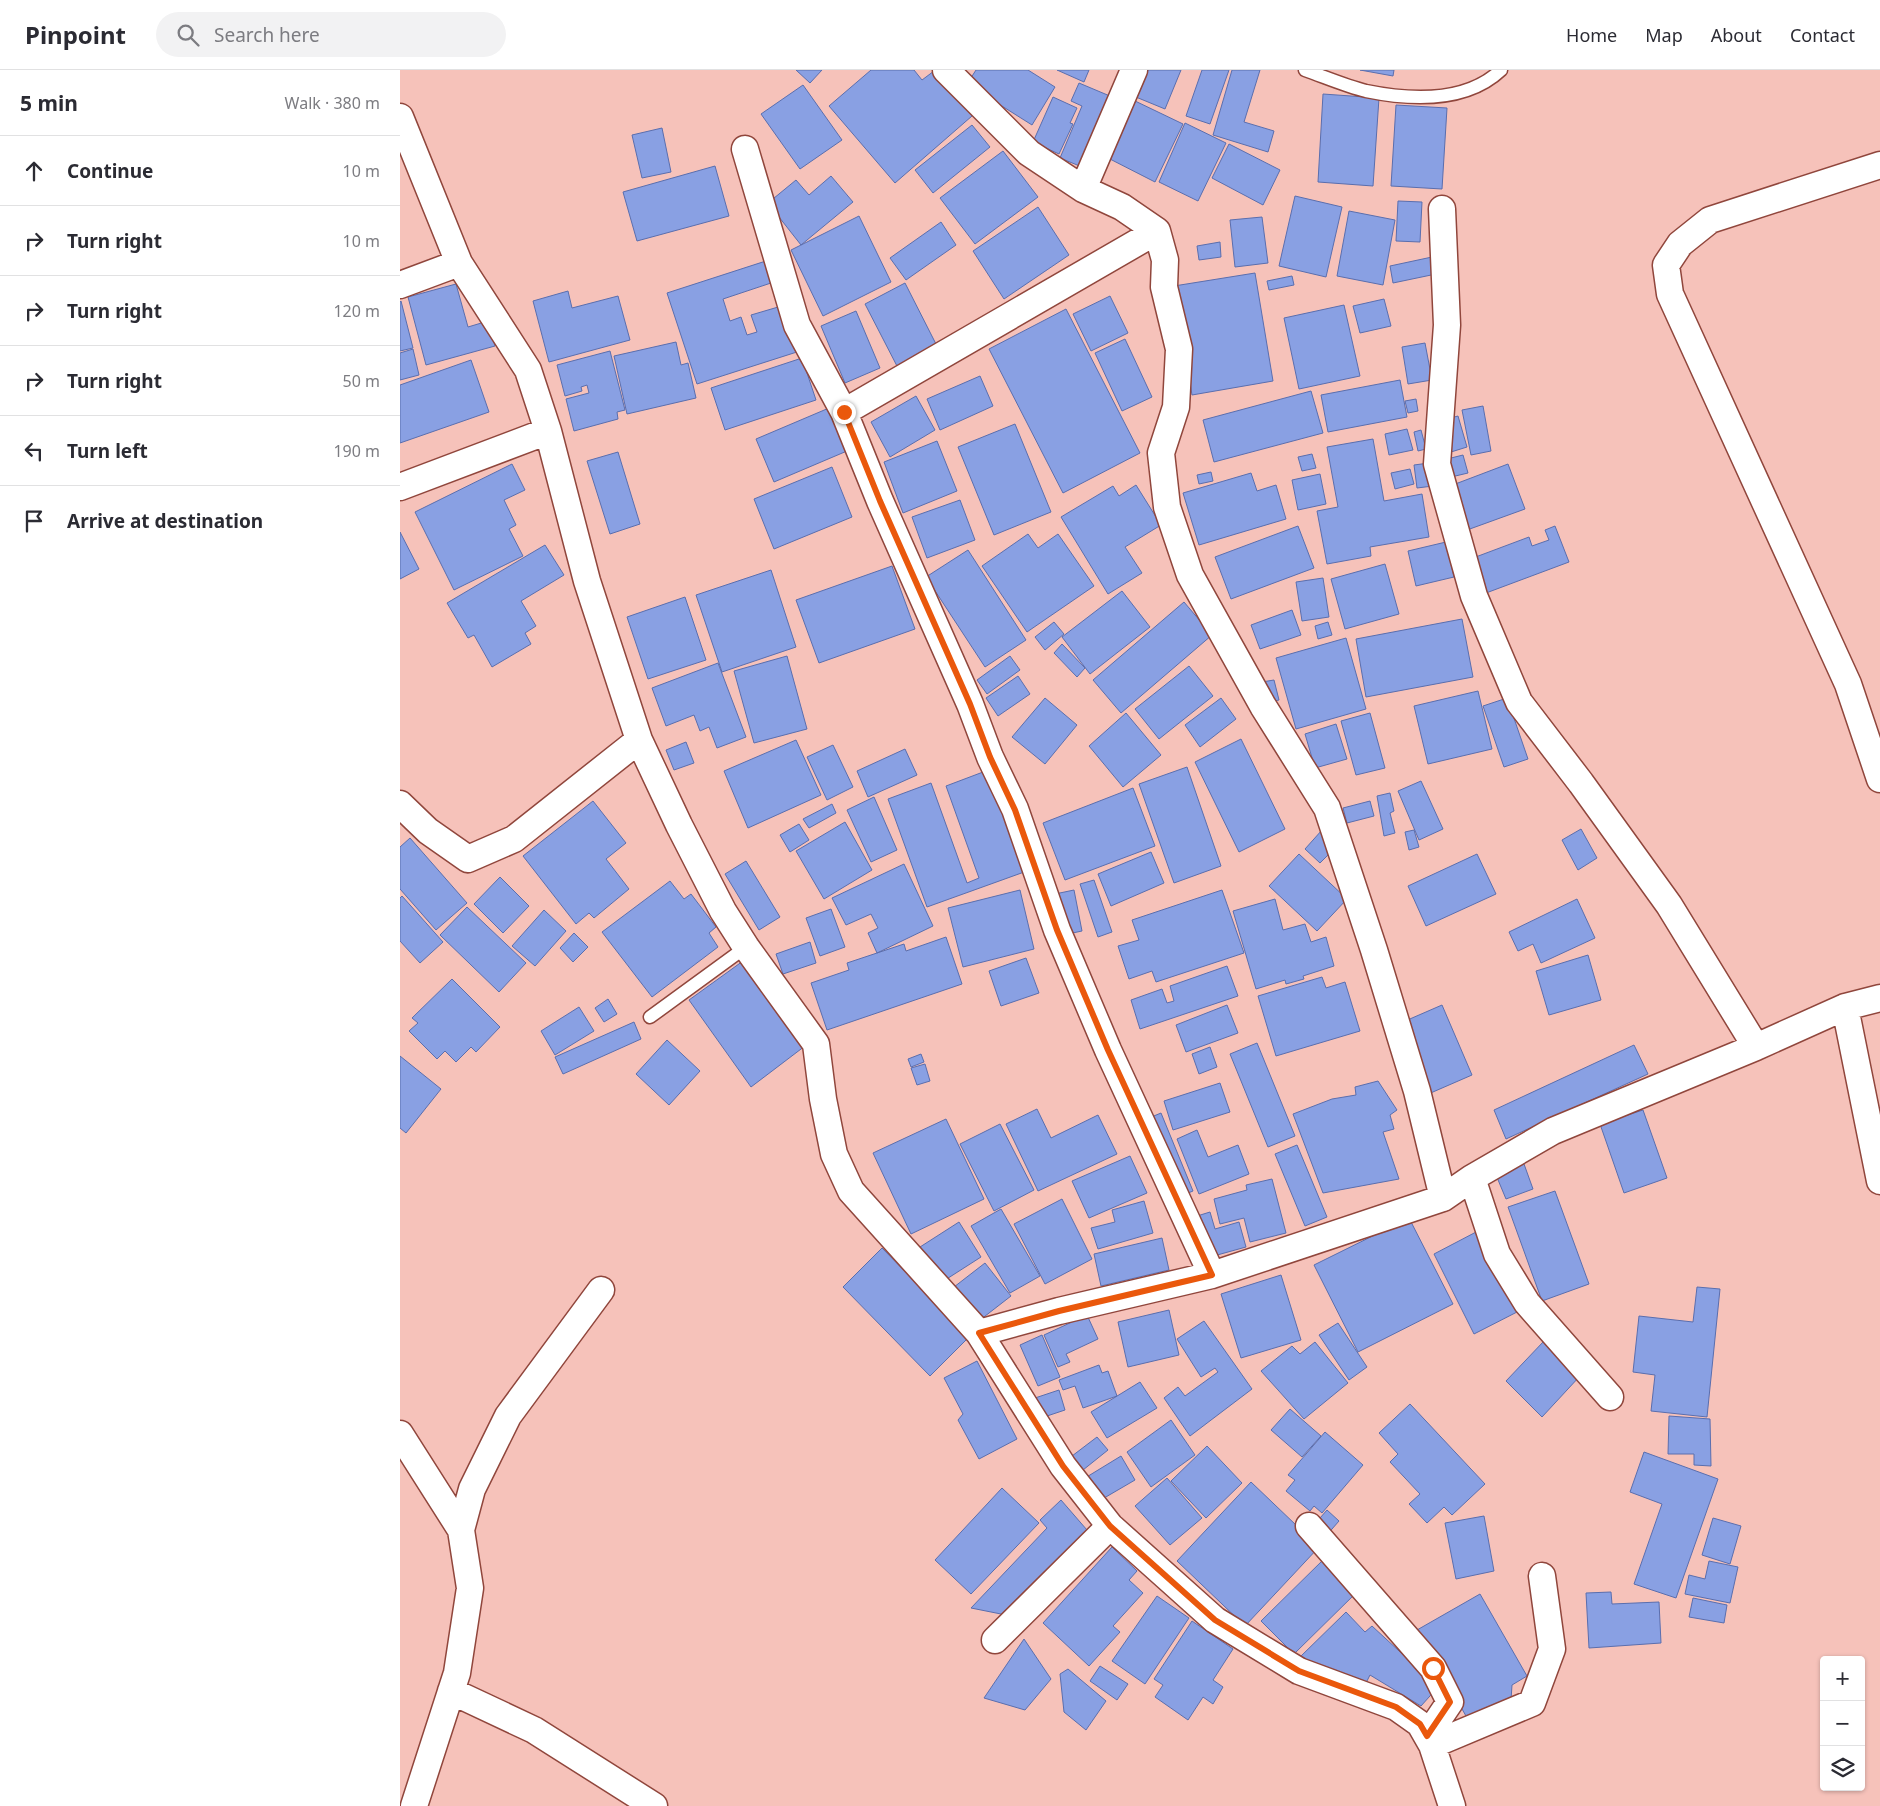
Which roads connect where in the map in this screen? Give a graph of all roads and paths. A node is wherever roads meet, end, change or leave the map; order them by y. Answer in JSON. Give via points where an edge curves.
{"nodes":[{"id":1,"x":946,"y":70,"type":"edge"},
{"id":2,"x":1134,"y":70,"type":"edge"},
{"id":3,"x":1305,"y":70,"type":"edge"},
{"id":4,"x":1501,"y":70,"type":"edge"},
{"id":5,"x":400,"y":117,"type":"edge"},
{"id":6,"x":745,"y":149,"type":"dead end"},
{"id":7,"x":1880,"y":165,"type":"edge"},
{"id":8,"x":1083,"y":190,"type":"junction"},
{"id":9,"x":1442,"y":209,"type":"dead end"},
{"id":10,"x":1157,"y":231,"type":"junction"},
{"id":11,"x":459,"y":263,"type":"junction"},
{"id":12,"x":400,"y":285,"type":"edge"},
{"id":13,"x":844,"y":412,"type":"junction"},
{"id":14,"x":548,"y":431,"type":"junction"},
{"id":15,"x":400,"y":487,"type":"edge"},
{"id":16,"x":639,"y":740,"type":"junction"},
{"id":17,"x":1880,"y":779,"type":"edge"},
{"id":18,"x":400,"y":804,"type":"edge"},
{"id":19,"x":746,"y":947,"type":"junction"},
{"id":20,"x":1880,"y":998,"type":"edge"},
{"id":21,"x":1845,"y":1007,"type":"junction"},
{"id":22,"x":650,"y":1017,"type":"dead end"},
{"id":23,"x":1756,"y":1046,"type":"junction"},
{"id":24,"x":1472,"y":1178,"type":"junction"},
{"id":25,"x":1880,"y":1181,"type":"edge"},
{"id":26,"x":1444,"y":1198,"type":"junction"},
{"id":27,"x":1212,"y":1275,"type":"junction"},
{"id":28,"x":601,"y":1290,"type":"dead end"},
{"id":29,"x":979,"y":1333,"type":"junction"},
{"id":30,"x":1610,"y":1397,"type":"dead end"},
{"id":31,"x":400,"y":1434,"type":"edge"},
{"id":32,"x":1110,"y":1526,"type":"junction"},
{"id":33,"x":1309,"y":1526,"type":"dead end"},
{"id":34,"x":461,"y":1530,"type":"junction"},
{"id":35,"x":1542,"y":1576,"type":"dead end"},
{"id":36,"x":995,"y":1640,"type":"dead end"},
{"id":37,"x":452,"y":1691,"type":"junction"},
{"id":38,"x":1430,"y":1740,"type":"junction"},
{"id":39,"x":414,"y":1806,"type":"edge"},
{"id":40,"x":654,"y":1806,"type":"edge"},
{"id":41,"x":1452,"y":1806,"type":"edge"}],
"edges":[{"from":1,"to":8,"type":"street","via":[[1029,153]]},
{"from":2,"to":8,"type":"street"},
{"from":3,"to":4,"type":"lane","via":[[1394,96],[1442,97],[1493,77]]},
{"from":5,"to":11,"type":"street"},
{"from":6,"to":13,"type":"street","via":[[797,325]]},
{"from":7,"to":17,"type":"street","via":[[1710,220],[1680,244],[1666,265],[1670,294],[1848,684]]},
{"from":8,"to":10,"type":"street","via":[[1122,207]]},
{"from":9,"to":23,"type":"street","via":[[1447,325],[1437,464],[1474,596],[1518,702],[1669,905]]},
{"from":10,"to":13,"type":"street"},
{"from":10,"to":26,"type":"street","via":[[1165,260],[1164,288],[1179,350],[1176,406],[1161,453],[1167,507],[1190,575],[1264,706],[1327,808],[1418,1091]]},
{"from":11,"to":12,"type":"street"},
{"from":11,"to":14,"type":"street","via":[[528,370]]},
{"from":13,"to":27,"type":"street","via":[[1015,810],[1057,930],[1108,1050]]},
{"from":14,"to":15,"type":"street"},
{"from":14,"to":16,"type":"street","via":[[588,581]]},
{"from":16,"to":18,"type":"street","via":[[514,839],[468,859],[428,831]]},
{"from":16,"to":19,"type":"street","via":[[722,911]]},
{"from":19,"to":22,"type":"lane"},
{"from":19,"to":29,"type":"street","via":[[816,1044],[834,1154],[851,1191]]},
{"from":20,"to":21,"type":"street"},
{"from":21,"to":23,"type":"street"},
{"from":21,"to":25,"type":"street"},
{"from":23,"to":24,"type":"street","via":[[1553,1131]]},
{"from":24,"to":26,"type":"street"},
{"from":24,"to":30,"type":"street","via":[[1497,1254],[1527,1303]]},
{"from":26,"to":27,"type":"street"},
{"from":27,"to":29,"type":"street"},
{"from":28,"to":34,"type":"street","via":[[508,1416],[472,1489]]},
{"from":29,"to":32,"type":"street","via":[[1063,1466]]},
{"from":31,"to":34,"type":"street"},
{"from":32,"to":36,"type":"street"},
{"from":32,"to":38,"type":"street","via":[[1215,1620],[1299,1671],[1396,1707],[1420,1724]]},
{"from":33,"to":38,"type":"street","via":[[1433,1668],[1450,1702]]},
{"from":34,"to":37,"type":"street","via":[[470,1588]]},
{"from":35,"to":38,"type":"street","via":[[1552,1649],[1532,1703]]},
{"from":37,"to":39,"type":"street"},
{"from":37,"to":40,"type":"street","via":[[534,1730]]},
{"from":38,"to":41,"type":"street"}]}
